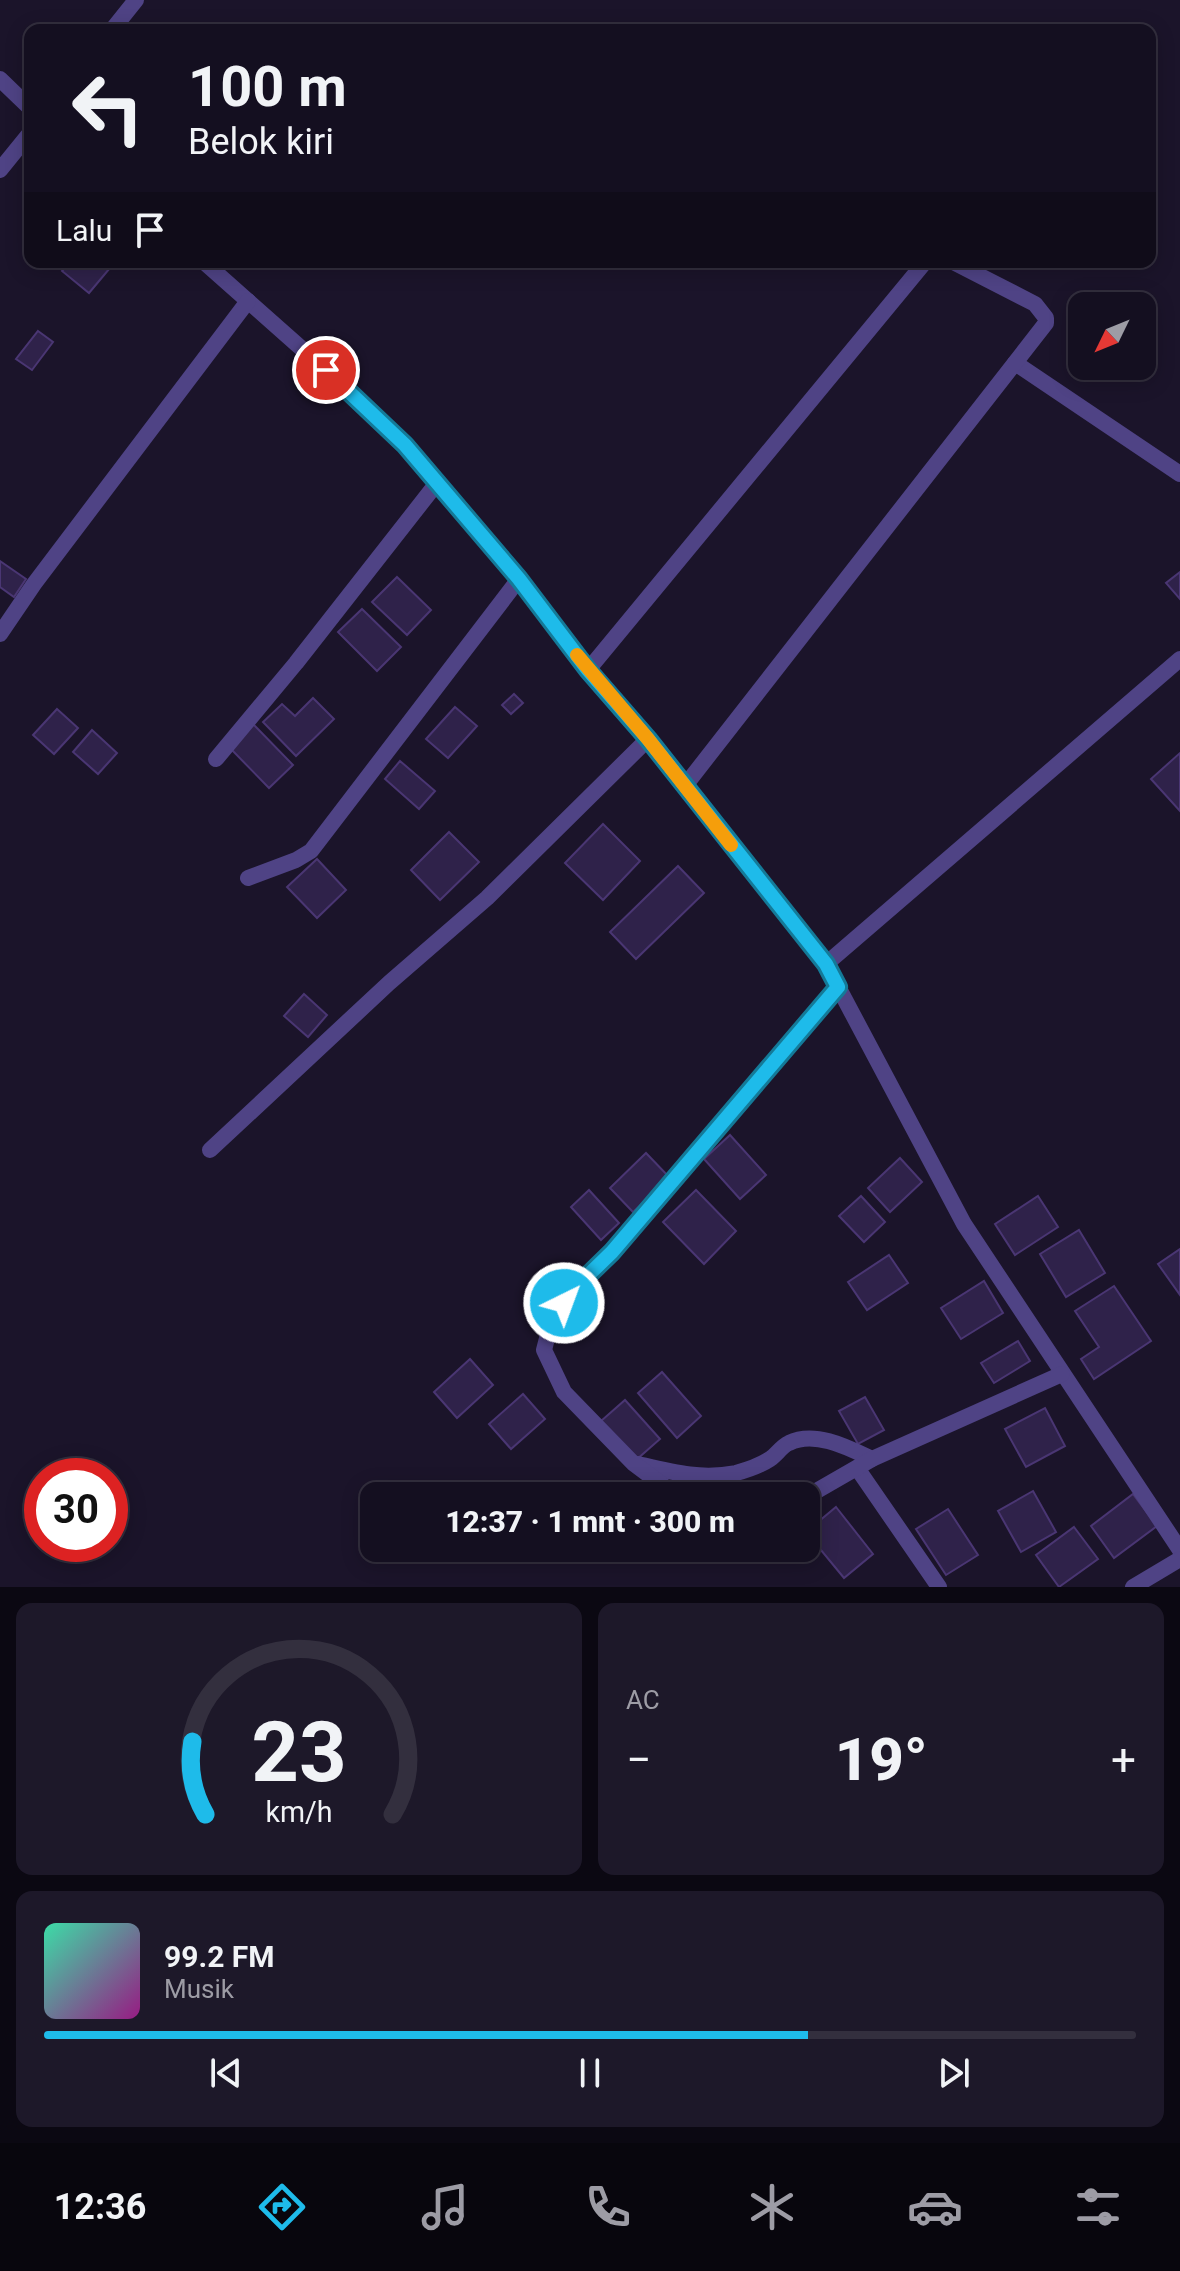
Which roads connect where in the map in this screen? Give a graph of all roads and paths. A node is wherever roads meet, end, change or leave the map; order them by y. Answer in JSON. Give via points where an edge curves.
{"nodes":[{"id":1,"x":136,"y":0,"type":"edge"},
{"id":2,"x":117,"y":24,"type":"edge"},
{"id":3,"x":0,"y":79,"type":"edge"},
{"id":4,"x":24,"y":102,"type":"edge"},
{"id":5,"x":24,"y":140,"type":"edge"},
{"id":6,"x":0,"y":170,"type":"edge"},
{"id":7,"x":211,"y":268,"type":"edge"},
{"id":8,"x":920,"y":268,"type":"edge"},
{"id":9,"x":965,"y":268,"type":"edge"},
{"id":10,"x":248,"y":301,"type":"junction"},
{"id":11,"x":1015,"y":363,"type":"junction"},
{"id":12,"x":1180,"y":474,"type":"edge"},
{"id":13,"x":437,"y":483,"type":"junction"},
{"id":14,"x":519,"y":579,"type":"junction"},
{"id":15,"x":0,"y":634,"type":"edge"},
{"id":16,"x":1180,"y":659,"type":"edge"},
{"id":17,"x":588,"y":670,"type":"junction"},
{"id":18,"x":648,"y":739,"type":"junction"},
{"id":19,"x":216,"y":759,"type":"dead end"},
{"id":20,"x":684,"y":787,"type":"junction"},
{"id":21,"x":248,"y":878,"type":"dead end"},
{"id":22,"x":826,"y":964,"type":"junction"},
{"id":23,"x":838,"y":987,"type":"junction"},
{"id":24,"x":210,"y":1150,"type":"dead end"},
{"id":25,"x":1062,"y":1374,"type":"junction"},
{"id":26,"x":872,"y":1459,"type":"junction"},
{"id":27,"x":633,"y":1463,"type":"junction"},
{"id":28,"x":857,"y":1468,"type":"junction"},
{"id":29,"x":658,"y":1482,"type":"edge"},
{"id":30,"x":820,"y":1489,"type":"edge"},
{"id":31,"x":1180,"y":1550,"type":"edge"},
{"id":32,"x":1180,"y":1559,"type":"edge"},
{"id":33,"x":939,"y":1587,"type":"edge"},
{"id":34,"x":1133,"y":1587,"type":"edge"}],
"edges":[{"from":1,"to":2,"type":"street"},
{"from":3,"to":4,"type":"street"},
{"from":5,"to":6,"type":"street"},
{"from":7,"to":10,"type":"street"},
{"from":8,"to":17,"type":"street"},
{"from":9,"to":11,"type":"street","via":[[1042,310],[1046,323]]},
{"from":10,"to":13,"type":"street","via":[[345,387]]},
{"from":10,"to":15,"type":"street"},
{"from":11,"to":12,"type":"street"},
{"from":11,"to":20,"type":"street"},
{"from":13,"to":14,"type":"street"},
{"from":13,"to":19,"type":"street"},
{"from":14,"to":17,"type":"street"},
{"from":14,"to":21,"type":"street","via":[[311,851]]},
{"from":16,"to":22,"type":"street"},
{"from":17,"to":18,"type":"street"},
{"from":18,"to":20,"type":"street"},
{"from":18,"to":24,"type":"street","via":[[487,898]]},
{"from":20,"to":22,"type":"street"},
{"from":22,"to":23,"type":"street"},
{"from":23,"to":25,"type":"street","via":[[964,1224]]},
{"from":23,"to":27,"type":"street","via":[[552,1319],[544,1350],[564,1392]]},
{"from":25,"to":26,"type":"street"},
{"from":25,"to":31,"type":"street"},
{"from":26,"to":27,"type":"street","via":[[835,1442],[807,1439],[790,1442],[767,1461],[707,1477]]},
{"from":26,"to":28,"type":"street"},
{"from":27,"to":29,"type":"street"},
{"from":28,"to":30,"type":"street"},
{"from":28,"to":33,"type":"street"},
{"from":32,"to":34,"type":"street"}]}
